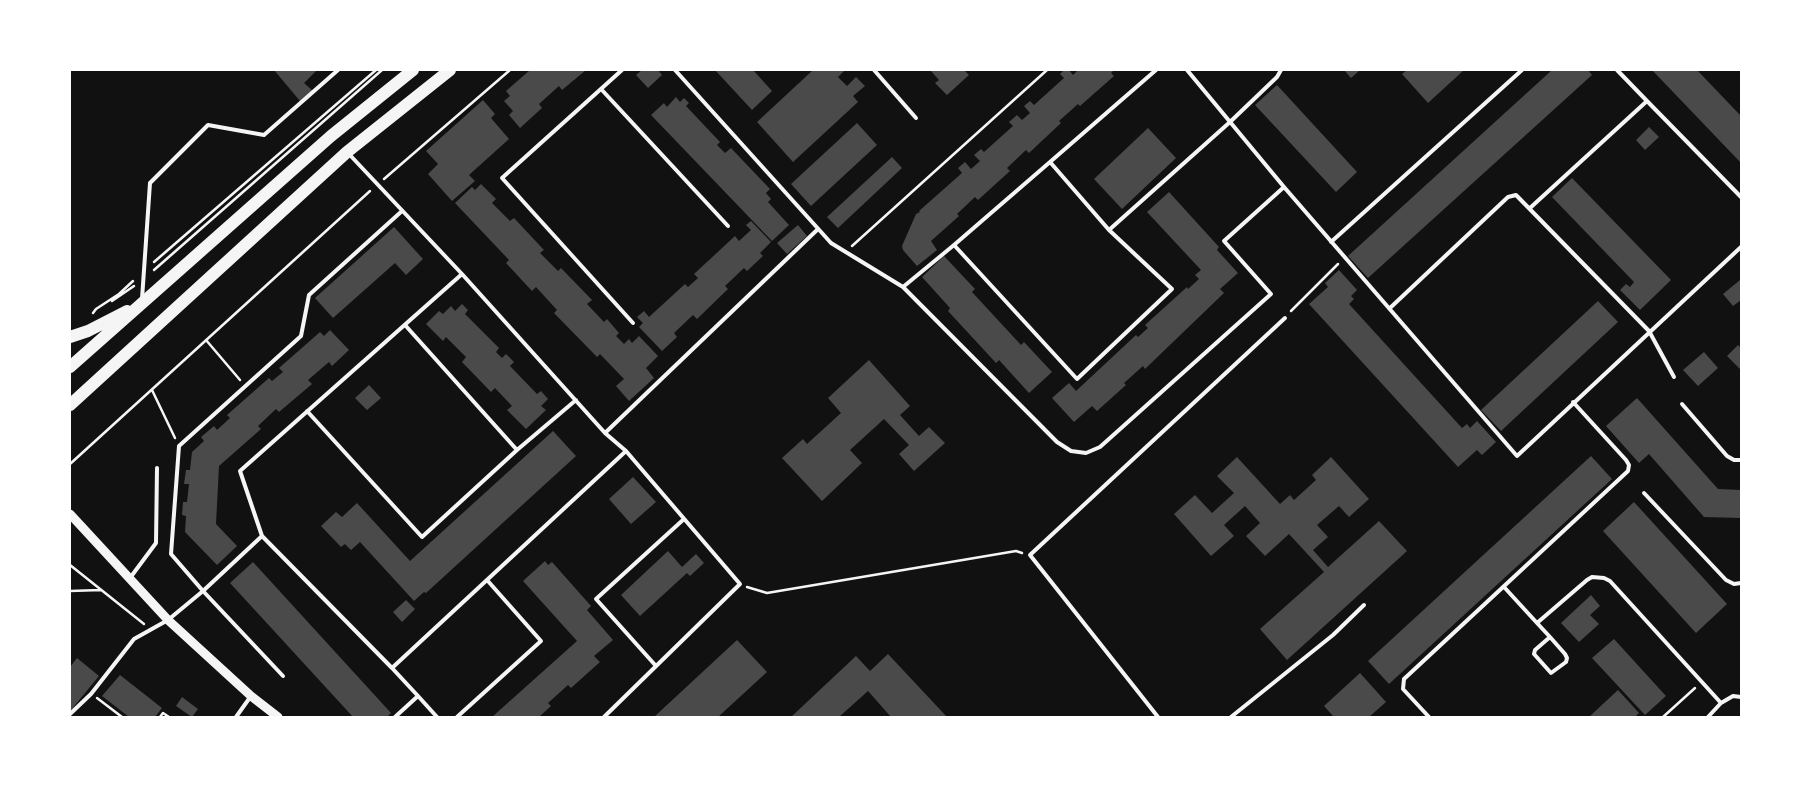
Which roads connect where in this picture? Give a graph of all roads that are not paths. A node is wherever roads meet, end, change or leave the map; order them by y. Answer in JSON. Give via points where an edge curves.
{"nodes":[{"id":1,"x":338,"y":70,"type":"edge"},
{"id":2,"x":413,"y":70,"type":"edge"},
{"id":3,"x":450,"y":70,"type":"edge"},
{"id":4,"x":622,"y":70,"type":"edge"},
{"id":5,"x":675,"y":70,"type":"edge"},
{"id":6,"x":874,"y":70,"type":"edge"},
{"id":7,"x":1156,"y":70,"type":"edge"},
{"id":8,"x":1188,"y":70,"type":"edge"},
{"id":9,"x":1281,"y":70,"type":"edge"},
{"id":10,"x":1522,"y":70,"type":"edge"},
{"id":11,"x":1617,"y":70,"type":"edge"},
{"id":12,"x":601,"y":90,"type":"junction"},
{"id":13,"x":1646,"y":101,"type":"junction"},
{"id":14,"x":916,"y":118,"type":"dead end"},
{"id":15,"x":1230,"y":122,"type":"junction"},
{"id":16,"x":347,"y":152,"type":"junction"},
{"id":17,"x":1050,"y":162,"type":"junction"},
{"id":18,"x":1284,"y":187,"type":"junction"},
{"id":19,"x":1741,"y":197,"type":"edge"},
{"id":20,"x":1530,"y":208,"type":"junction"},
{"id":21,"x":402,"y":210,"type":"junction"},
{"id":22,"x":728,"y":226,"type":"dead end"},
{"id":23,"x":818,"y":230,"type":"junction"},
{"id":24,"x":1109,"y":230,"type":"junction"},
{"id":25,"x":1331,"y":242,"type":"junction"},
{"id":26,"x":954,"y":245,"type":"junction"},
{"id":27,"x":1741,"y":247,"type":"edge"},
{"id":28,"x":462,"y":274,"type":"junction"},
{"id":29,"x":903,"y":287,"type":"junction"},
{"id":30,"x":142,"y":304,"type":"junction"},
{"id":31,"x":1390,"y":308,"type":"junction"},
{"id":32,"x":1285,"y":318,"type":"road end"},
{"id":33,"x":633,"y":323,"type":"dead end"},
{"id":34,"x":405,"y":325,"type":"junction"},
{"id":35,"x":1649,"y":331,"type":"junction"},
{"id":36,"x":70,"y":337,"type":"edge"},
{"id":37,"x":70,"y":367,"type":"edge"},
{"id":38,"x":1674,"y":377,"type":"dead end"},
{"id":39,"x":576,"y":400,"type":"junction"},
{"id":40,"x":1572,"y":402,"type":"junction"},
{"id":41,"x":70,"y":404,"type":"edge"},
{"id":42,"x":1682,"y":404,"type":"dead end"},
{"id":43,"x":307,"y":411,"type":"junction"},
{"id":44,"x":605,"y":432,"type":"junction"},
{"id":45,"x":517,"y":450,"type":"junction"},
{"id":46,"x":626,"y":451,"type":"junction"},
{"id":47,"x":1741,"y":460,"type":"edge"},
{"id":48,"x":157,"y":468,"type":"dead end"},
{"id":49,"x":1644,"y":493,"type":"dead end"},
{"id":50,"x":70,"y":514,"type":"edge"},
{"id":51,"x":684,"y":519,"type":"junction"},
{"id":52,"x":262,"y":536,"type":"junction"},
{"id":53,"x":130,"y":578,"type":"junction"},
{"id":54,"x":487,"y":580,"type":"junction"},
{"id":55,"x":1741,"y":582,"type":"edge"},
{"id":56,"x":1504,"y":587,"type":"junction"},
{"id":57,"x":203,"y":591,"type":"junction"},
{"id":58,"x":1364,"y":605,"type":"dead end"},
{"id":59,"x":168,"y":620,"type":"junction"},
{"id":60,"x":1537,"y":623,"type":"junction"},
{"id":61,"x":1550,"y":637,"type":"junction"},
{"id":62,"x":656,"y":666,"type":"junction"},
{"id":63,"x":392,"y":668,"type":"junction"},
{"id":64,"x":283,"y":676,"type":"dead end"},
{"id":65,"x":251,"y":696,"type":"junction"},
{"id":66,"x":418,"y":696,"type":"junction"},
{"id":67,"x":1741,"y":697,"type":"edge"},
{"id":68,"x":1721,"y":703,"type":"junction"},
{"id":69,"x":70,"y":714,"type":"edge"},
{"id":70,"x":236,"y":717,"type":"edge"},
{"id":71,"x":278,"y":717,"type":"edge"},
{"id":72,"x":396,"y":717,"type":"edge"},
{"id":73,"x":437,"y":717,"type":"edge"},
{"id":74,"x":456,"y":717,"type":"edge"},
{"id":75,"x":604,"y":717,"type":"edge"},
{"id":76,"x":1158,"y":717,"type":"edge"},
{"id":77,"x":1231,"y":717,"type":"edge"},
{"id":78,"x":1429,"y":717,"type":"edge"},
{"id":79,"x":1708,"y":717,"type":"edge"}],
"edges":[{"from":1,"to":30,"type":"lane","via":[[264,136],[208,125],[150,183]]},
{"from":2,"to":30,"type":"main road","via":[[331,136]]},
{"from":3,"to":16,"type":"main road"},
{"from":4,"to":12,"type":"lane"},
{"from":5,"to":23,"type":"lane"},
{"from":6,"to":14,"type":"lane"},
{"from":7,"to":17,"type":"lane"},
{"from":8,"to":15,"type":"lane"},
{"from":9,"to":15,"type":"lane"},
{"from":10,"to":25,"type":"lane"},
{"from":11,"to":13,"type":"lane"},
{"from":12,"to":22,"type":"lane"},
{"from":12,"to":33,"type":"lane","via":[[502,178]]},
{"from":13,"to":19,"type":"lane"},
{"from":13,"to":20,"type":"lane"},
{"from":15,"to":18,"type":"lane"},
{"from":15,"to":24,"type":"lane"},
{"from":16,"to":21,"type":"lane"},
{"from":16,"to":41,"type":"main road"},
{"from":17,"to":24,"type":"lane"},
{"from":17,"to":26,"type":"lane"},
{"from":18,"to":25,"type":"lane"},
{"from":18,"to":29,"type":"lane","via":[[1224,241],[1271,294],[1113,436],[1086,453],[1072,451],[1057,442]]},
{"from":20,"to":31,"type":"lane","via":[[1519,197],[1511,195]]},
{"from":20,"to":35,"type":"lane"},
{"from":21,"to":28,"type":"lane"},
{"from":21,"to":57,"type":"lane","via":[[309,295],[301,336],[179,446],[171,554]]},
{"from":23,"to":29,"type":"lane","via":[[830,244]]},
{"from":23,"to":44,"type":"lane"},
{"from":24,"to":26,"type":"lane","via":[[1172,289],[1077,379]]},
{"from":25,"to":31,"type":"lane"},
{"from":26,"to":29,"type":"lane"},
{"from":27,"to":35,"type":"lane"},
{"from":28,"to":34,"type":"lane"},
{"from":28,"to":39,"type":"lane"},
{"from":30,"to":36,"type":"main road"},
{"from":30,"to":37,"type":"main road"},
{"from":31,"to":40,"type":"lane","via":[[1517,456]]},
{"from":32,"to":76,"type":"lane","via":[[1030,554]]},
{"from":34,"to":43,"type":"lane"},
{"from":34,"to":45,"type":"lane"},
{"from":35,"to":38,"type":"lane"},
{"from":35,"to":40,"type":"lane"},
{"from":39,"to":44,"type":"lane"},
{"from":39,"to":45,"type":"lane"},
{"from":40,"to":56,"type":"lane","via":[[1626,460],[1628,471]]},
{"from":42,"to":47,"type":"lane","via":[[1727,456]]},
{"from":43,"to":45,"type":"lane","via":[[422,537]]},
{"from":43,"to":52,"type":"lane","via":[[240,471]]},
{"from":44,"to":46,"type":"lane"},
{"from":46,"to":51,"type":"lane"},
{"from":46,"to":54,"type":"lane"},
{"from":48,"to":53,"type":"lane","via":[[156,543]]},
{"from":49,"to":55,"type":"lane","via":[[1726,580],[1734,584]]},
{"from":50,"to":53,"type":"street"},
{"from":51,"to":62,"type":"lane","via":[[740,584]]},
{"from":51,"to":62,"type":"lane","via":[[596,599]]},
{"from":52,"to":57,"type":"lane"},
{"from":52,"to":63,"type":"lane"},
{"from":53,"to":59,"type":"street"},
{"from":54,"to":63,"type":"lane"},
{"from":54,"to":74,"type":"lane","via":[[540,641]]},
{"from":56,"to":60,"type":"lane"},
{"from":56,"to":78,"type":"lane","via":[[1404,679],[1403,688]]},
{"from":57,"to":59,"type":"lane"},
{"from":57,"to":64,"type":"lane"},
{"from":58,"to":77,"type":"lane","via":[[1333,635]]},
{"from":59,"to":65,"type":"street"},
{"from":59,"to":69,"type":"lane","via":[[134,639],[91,694]]},
{"from":60,"to":61,"type":"lane"},
{"from":60,"to":68,"type":"lane","via":[[1587,580],[1604,578]]},
{"from":61,"to":61,"type":"lane","via":[[1567,658],[1552,673],[1534,654]]},
{"from":62,"to":75,"type":"lane"},
{"from":63,"to":66,"type":"lane"},
{"from":65,"to":70,"type":"lane"},
{"from":65,"to":71,"type":"street"},
{"from":66,"to":72,"type":"lane"},
{"from":66,"to":73,"type":"lane"},
{"from":67,"to":68,"type":"lane","via":[[1733,696]]},
{"from":68,"to":79,"type":"lane"}]}
